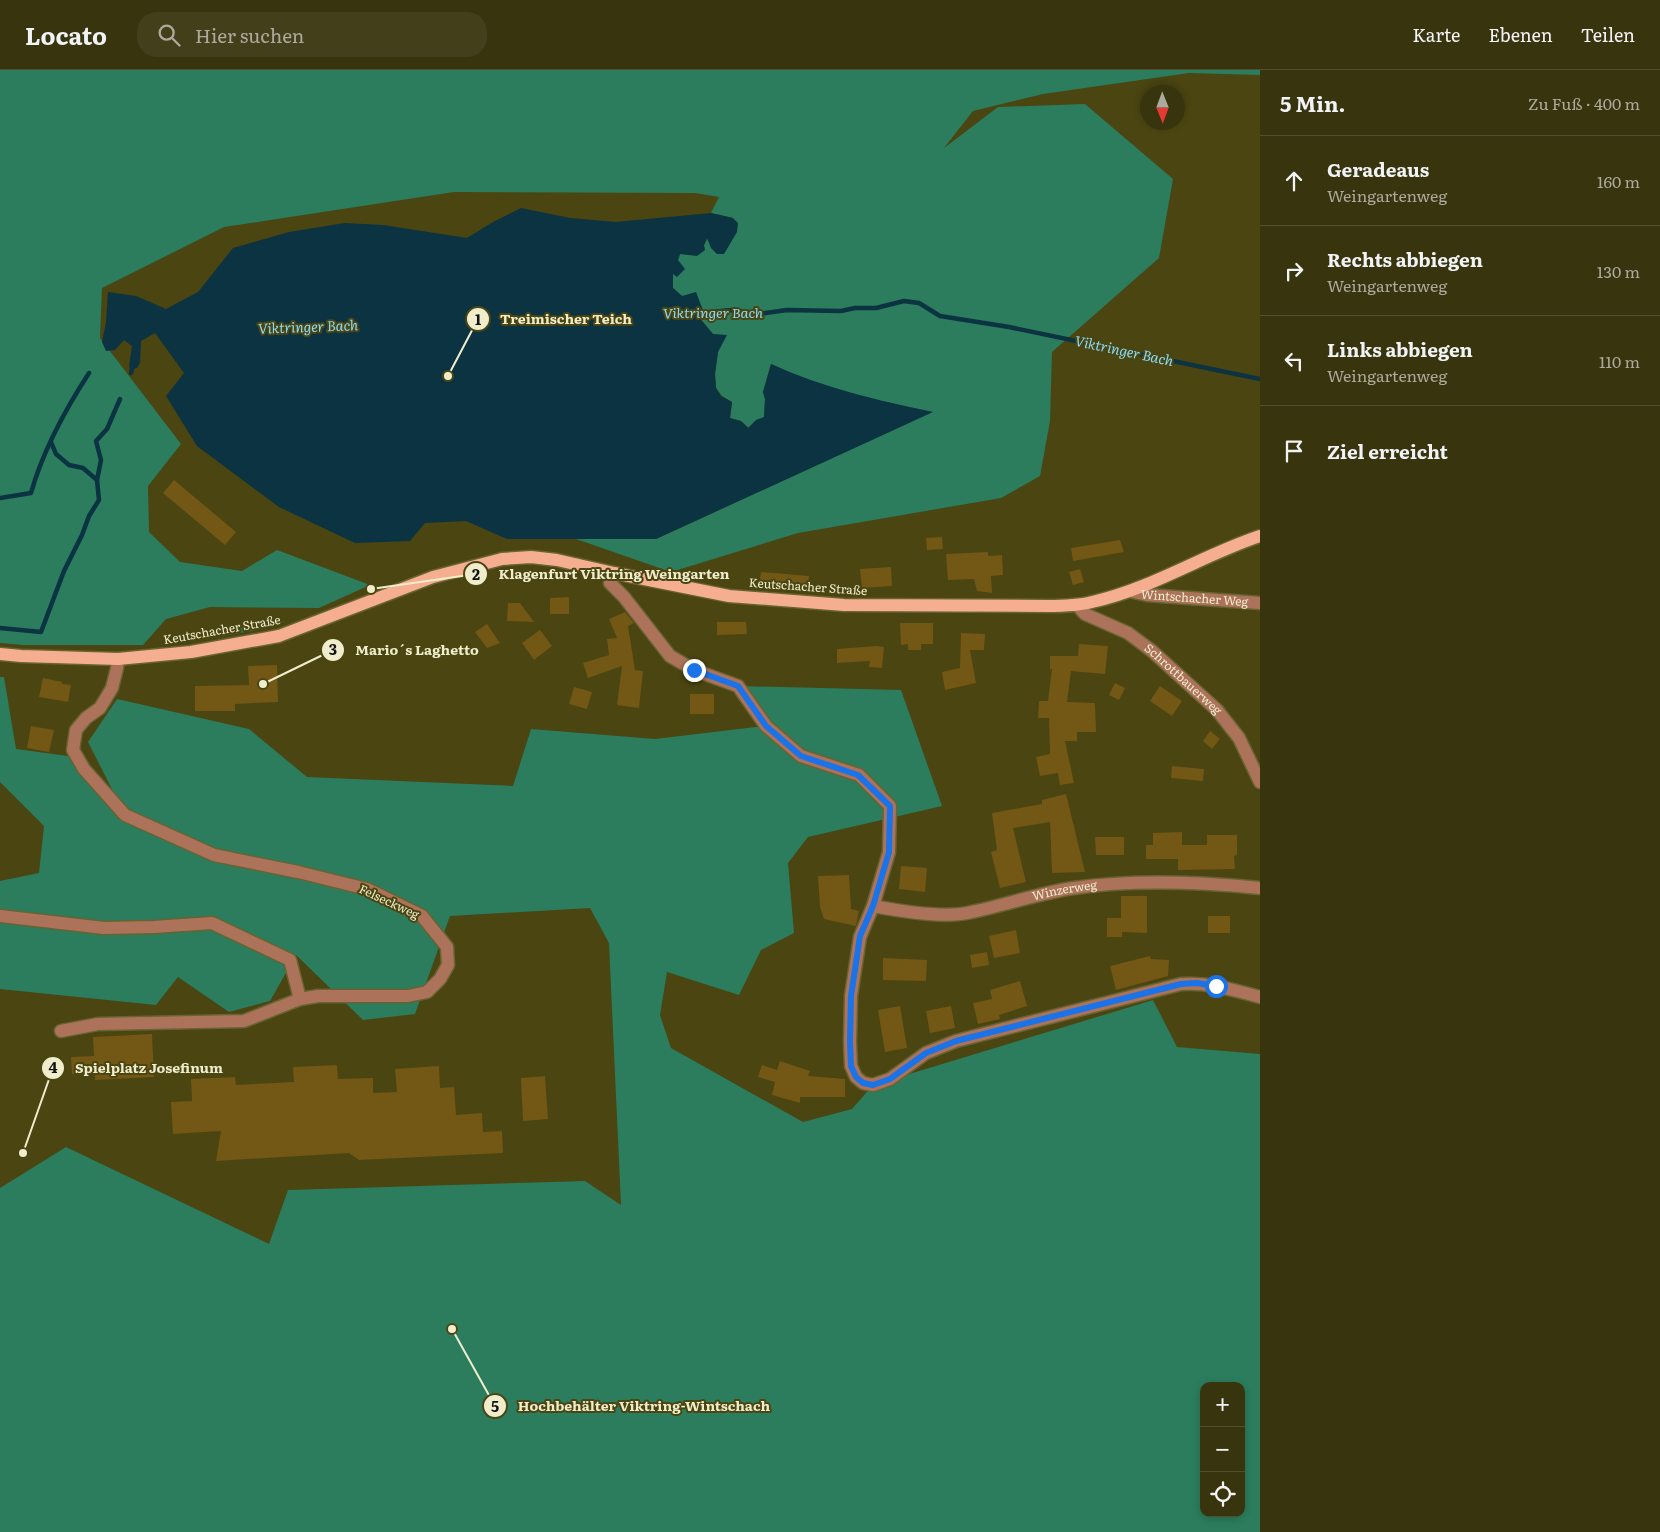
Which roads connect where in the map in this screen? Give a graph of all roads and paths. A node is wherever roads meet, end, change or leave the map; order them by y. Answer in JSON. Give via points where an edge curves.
{"nodes":[{"id":1,"x":1260,"y":536,"type":"edge"},
{"id":2,"x":614,"y":573,"type":"junction"},
{"id":3,"x":1130,"y":591,"type":"junction"},
{"id":4,"x":1260,"y":602,"type":"edge"},
{"id":5,"x":1077,"y":605,"type":"junction"},
{"id":6,"x":0,"y":654,"type":"edge"},
{"id":7,"x":118,"y":660,"type":"junction"},
{"id":8,"x":1260,"y":782,"type":"edge"},
{"id":9,"x":1260,"y":888,"type":"edge"},
{"id":10,"x":873,"y":906,"type":"junction"},
{"id":11,"x":0,"y":916,"type":"edge"},
{"id":12,"x":1260,"y":997,"type":"edge"},
{"id":13,"x":300,"y":999,"type":"junction"},
{"id":14,"x":61,"y":1031,"type":"dead end"}],
"edges":[{"from":1,"to":3,"type":"main road","name":"Keutschacher Straße"},
{"from":2,"to":5,"type":"main road","name":"Keutschacher Straße","via":[[729,596],[844,605]]},
{"from":2,"to":7,"type":"main road","name":"Keutschacher Straße","via":[[557,560],[531,557],[502,559],[433,577],[279,636],[191,652]]},
{"from":2,"to":10,"type":"street","via":[[610,583],[670,656],[694,670],[738,686],[766,726],[801,756],[858,775],[890,806],[889,852]]},
{"from":3,"to":4,"type":"street","name":"Wintschacher Weg","via":[[1147,596]]},
{"from":3,"to":5,"type":"main road","name":"Keutschacher Straße"},
{"from":5,"to":8,"type":"street","name":"Schrottbauerweg","via":[[1086,614],[1128,633],[1217,710],[1239,738]]},
{"from":6,"to":7,"type":"main road","name":"Keutschacher Straße"},
{"from":7,"to":13,"type":"street","name":"Felseckweg","via":[[112,688],[100,708],[76,730],[73,750],[84,769],[125,815],[214,855],[367,889],[422,916],[446,947],[448,965],[427,992],[408,996]]},
{"from":9,"to":10,"type":"street","name":"Winzerweg","via":[[1205,883],[1108,884],[1046,893],[966,914]]},
{"from":10,"to":12,"type":"street","via":[[860,936],[851,996],[851,1066],[863,1083],[873,1085],[890,1079],[926,1053],[956,1041],[1181,984],[1216,986]]},
{"from":11,"to":13,"type":"street","via":[[104,928],[212,923],[290,960]]},
{"from":13,"to":14,"type":"street","name":"Felseckweg","via":[[244,1021],[98,1024]]}]}
